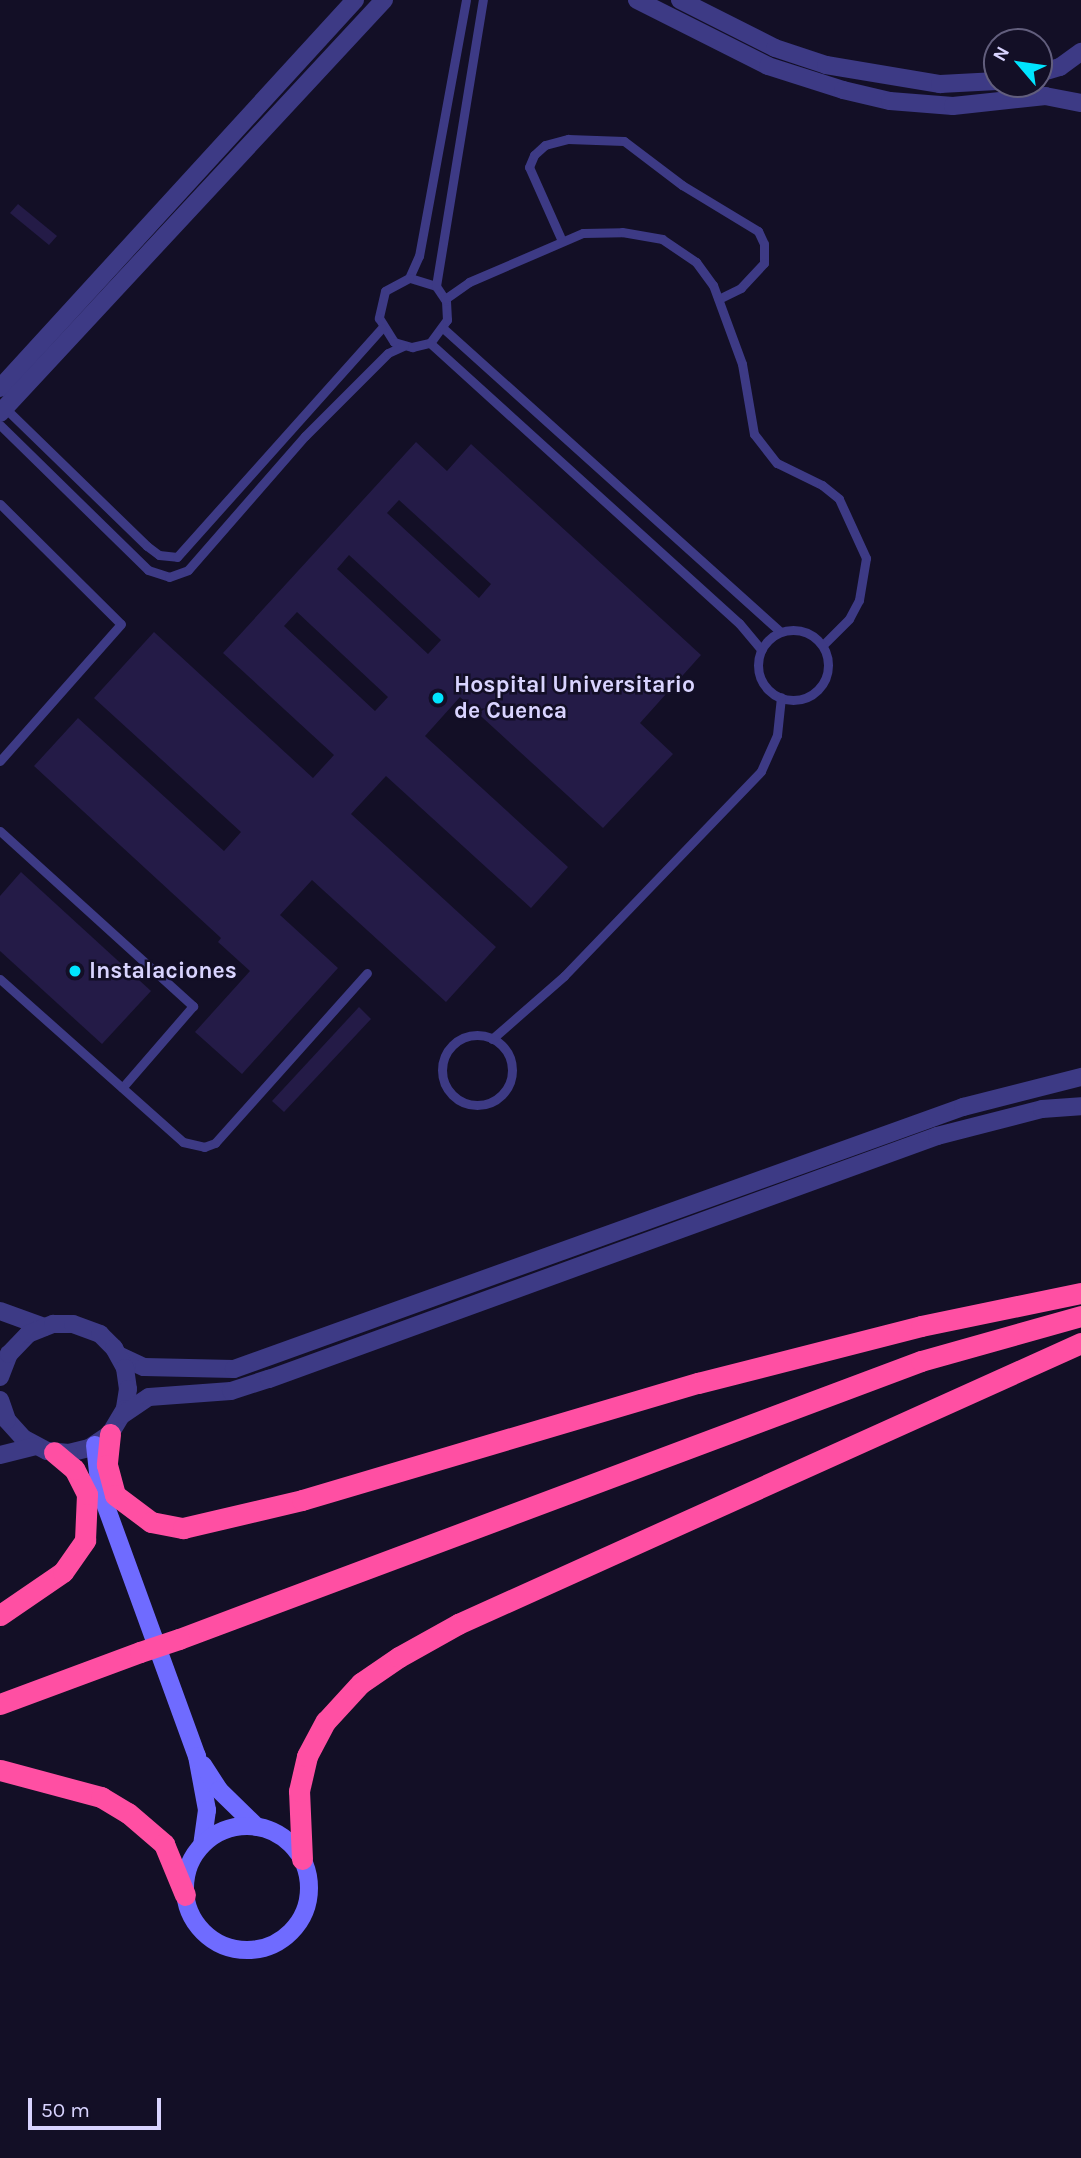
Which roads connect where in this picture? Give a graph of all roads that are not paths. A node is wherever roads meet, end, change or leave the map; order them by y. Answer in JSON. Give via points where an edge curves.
{"nodes":[{"id":1,"x":355,"y":0,"type":"edge"},
{"id":2,"x":384,"y":0,"type":"edge"},
{"id":3,"x":466,"y":0,"type":"edge"},
{"id":4,"x":483,"y":0,"type":"edge"},
{"id":5,"x":637,"y":0,"type":"edge"},
{"id":6,"x":680,"y":0,"type":"edge"},
{"id":7,"x":1081,"y":52,"type":"edge"},
{"id":8,"x":1053,"y":69,"type":"edge"},
{"id":9,"x":983,"y":82,"type":"edge"},
{"id":10,"x":1081,"y":103,"type":"edge"},
{"id":11,"x":562,"y":241,"type":"junction"},
{"id":12,"x":409,"y":278,"type":"junction"},
{"id":13,"x":436,"y":286,"type":"junction"},
{"id":14,"x":445,"y":299,"type":"junction"},
{"id":15,"x":718,"y":299,"type":"junction"},
{"id":16,"x":382,"y":327,"type":"junction"},
{"id":17,"x":444,"y":329,"type":"junction"},
{"id":18,"x":430,"y":343,"type":"junction"},
{"id":19,"x":402,"y":346,"type":"junction"},
{"id":20,"x":0,"y":388,"type":"edge"},
{"id":21,"x":2,"y":415,"type":"edge"},
{"id":22,"x":0,"y":504,"type":"edge"},
{"id":23,"x":780,"y":632,"type":"junction"},
{"id":24,"x":823,"y":645,"type":"junction"},
{"id":25,"x":762,"y":650,"type":"junction"},
{"id":26,"x":782,"y":697,"type":"junction"},
{"id":27,"x":0,"y":761,"type":"edge"},
{"id":28,"x":0,"y":831,"type":"edge"},
{"id":29,"x":367,"y":973,"type":"dead end"},
{"id":30,"x":0,"y":979,"type":"edge"},
{"id":31,"x":492,"y":1039,"type":"junction"},
{"id":32,"x":1081,"y":1077,"type":"edge"},
{"id":33,"x":122,"y":1088,"type":"junction"},
{"id":34,"x":1081,"y":1106,"type":"edge"},
{"id":35,"x":1081,"y":1293,"type":"edge"},
{"id":36,"x":0,"y":1311,"type":"edge"},
{"id":37,"x":1081,"y":1317,"type":"edge"},
{"id":38,"x":44,"y":1327,"type":"junction"},
{"id":39,"x":1081,"y":1343,"type":"edge"},
{"id":40,"x":120,"y":1356,"type":"junction"},
{"id":41,"x":1,"y":1371,"type":"edge"},
{"id":42,"x":1,"y":1406,"type":"edge"},
{"id":43,"x":122,"y":1415,"type":"junction"},
{"id":44,"x":102,"y":1439,"type":"junction"},
{"id":45,"x":52,"y":1450,"type":"junction"},
{"id":46,"x":0,"y":1455,"type":"edge"},
{"id":47,"x":100,"y":1490,"type":"junction"},
{"id":48,"x":0,"y":1615,"type":"edge"},
{"id":49,"x":0,"y":1703,"type":"edge"},
{"id":50,"x":197,"y":1756,"type":"junction"},
{"id":51,"x":0,"y":1770,"type":"edge"},
{"id":52,"x":257,"y":1827,"type":"junction"},
{"id":53,"x":202,"y":1844,"type":"junction"},
{"id":54,"x":302,"y":1859,"type":"junction"},
{"id":55,"x":185,"y":1895,"type":"junction"}],
"edges":[{"from":1,"to":20,"type":"street"},
{"from":2,"to":21,"type":"street"},
{"from":3,"to":12,"type":"lane","via":[[419,256]]},
{"from":4,"to":13,"type":"lane"},
{"from":5,"to":10,"type":"street","via":[[790,76],[866,95],[953,106],[1045,96]]},
{"from":6,"to":9,"type":"street","via":[[775,48],[826,65],[940,84]]},
{"from":7,"to":8,"type":"street"},
{"from":11,"to":14,"type":"lane","via":[[463,285]]},
{"from":11,"to":15,"type":"lane","via":[[583,233],[622,232],[662,239],[696,262]]},
{"from":11,"to":15,"type":"lane","via":[[529,167],[534,155],[545,145],[568,139],[624,141],[682,185],[758,232],[764,244],[764,263],[741,288]]},
{"from":12,"to":13,"type":"lane"},
{"from":12,"to":16,"type":"lane","via":[[392,285],[381,300]]},
{"from":13,"to":14,"type":"lane"},
{"from":14,"to":17,"type":"lane"},
{"from":15,"to":24,"type":"lane","via":[[742,364],[754,434],[776,463],[822,485],[839,499],[866,558],[859,600],[849,619]]},
{"from":16,"to":19,"type":"lane"},
{"from":16,"to":21,"type":"lane","via":[[177,556],[159,555],[147,546]]},
{"from":17,"to":18,"type":"lane"},
{"from":17,"to":23,"type":"lane"},
{"from":18,"to":19,"type":"lane"},
{"from":18,"to":25,"type":"lane","via":[[739,623]]},
{"from":19,"to":21,"type":"lane","via":[[388,353],[305,436],[188,570],[169,577],[148,570]]},
{"from":22,"to":27,"type":"lane","via":[[121,624]]},
{"from":23,"to":24,"type":"lane","via":[[808,633]]},
{"from":23,"to":25,"type":"lane"},
{"from":24,"to":26,"type":"lane","via":[[828,664],[824,682],[810,695]]},
{"from":25,"to":26,"type":"lane","via":[[760,674],[768,688]]},
{"from":26,"to":31,"type":"lane","via":[[777,735],[761,771],[564,976]]},
{"from":28,"to":33,"type":"lane","via":[[193,1006]]},
{"from":29,"to":33,"type":"lane","via":[[215,1143],[204,1147],[183,1142]]},
{"from":30,"to":33,"type":"lane"},
{"from":31,"to":31,"type":"lane","via":[[464,1038],[444,1060],[443,1079],[461,1102],[490,1103],[506,1090],[511,1062]]},
{"from":32,"to":40,"type":"street","via":[[963,1107],[234,1369],[144,1367]]},
{"from":34,"to":43,"type":"street","via":[[1031,1111],[937,1136],[269,1379],[231,1391],[149,1397]]},
{"from":35,"to":44,"type":"highway","via":[[921,1326],[698,1383],[302,1500],[183,1528],[151,1522],[115,1495]]},
{"from":36,"to":38,"type":"street"},
{"from":37,"to":49,"type":"highway","bridge":true,"via":[[921,1361]]},
{"from":38,"to":40,"type":"street","via":[[73,1324],[92,1329]]},
{"from":38,"to":41,"type":"street","via":[[15,1346]]},
{"from":39,"to":54,"type":"highway","via":[[458,1624],[399,1657],[361,1683],[326,1721],[307,1756],[299,1791]]},
{"from":40,"to":43,"type":"street","via":[[128,1389]]},
{"from":42,"to":45,"type":"street","via":[[14,1430]]},
{"from":43,"to":44,"type":"street"},
{"from":44,"to":45,"type":"street"},
{"from":44,"to":47,"type":"street"},
{"from":45,"to":46,"type":"street"},
{"from":45,"to":47,"type":"street","via":[[91,1474]]},
{"from":45,"to":48,"type":"highway","via":[[74,1469],[87,1494],[85,1540],[63,1572]]},
{"from":47,"to":50,"type":"street"},
{"from":50,"to":52,"type":"street","via":[[219,1790]]},
{"from":50,"to":53,"type":"street","via":[[207,1810]]},
{"from":51,"to":55,"type":"highway","via":[[101,1797],[128,1813],[164,1844]]},
{"from":52,"to":53,"type":"street","via":[[223,1830]]},
{"from":52,"to":54,"type":"street","via":[[283,1838]]},
{"from":53,"to":55,"type":"street","via":[[190,1863]]},
{"from":54,"to":55,"type":"street","via":[[308,1882],[306,1906],[294,1927],[265,1947],[241,1950],[208,1937],[192,1918]]}]}
